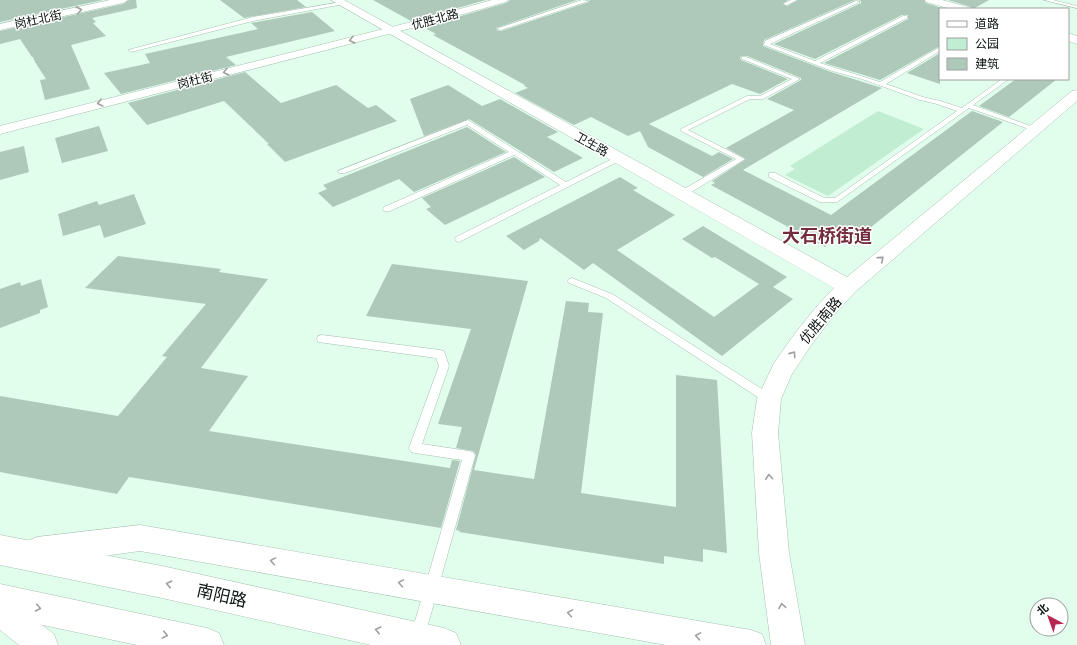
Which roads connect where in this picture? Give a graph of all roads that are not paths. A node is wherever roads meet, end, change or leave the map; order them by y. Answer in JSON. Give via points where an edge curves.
{"nodes":[{"id":1,"x":123,"y":0,"type":"edge"},
{"id":2,"x":503,"y":0,"type":"edge"},
{"id":3,"x":584,"y":0,"type":"edge"},
{"id":4,"x":795,"y":0,"type":"edge"},
{"id":5,"x":930,"y":0,"type":"edge"},
{"id":6,"x":1046,"y":0,"type":"edge"},
{"id":7,"x":339,"y":2,"type":"edge"},
{"id":8,"x":858,"y":2,"type":"dead end"},
{"id":9,"x":785,"y":4,"type":"dead end"},
{"id":10,"x":1077,"y":7,"type":"edge"},
{"id":11,"x":960,"y":8,"type":"edge"},
{"id":12,"x":905,"y":17,"type":"dead end"},
{"id":13,"x":0,"y":27,"type":"edge"},
{"id":14,"x":390,"y":30,"type":"junction"},
{"id":15,"x":499,"y":30,"type":"dead end"},
{"id":16,"x":131,"y":50,"type":"dead end"},
{"id":17,"x":939,"y":50,"type":"edge"},
{"id":18,"x":744,"y":58,"type":"dead end"},
{"id":19,"x":814,"y":63,"type":"junction"},
{"id":20,"x":1005,"y":80,"type":"edge"},
{"id":21,"x":881,"y":84,"type":"junction"},
{"id":22,"x":1077,"y":94,"type":"edge"},
{"id":23,"x":969,"y":106,"type":"junction"},
{"id":24,"x":962,"y":110,"type":"junction"},
{"id":25,"x":1034,"y":128,"type":"junction"},
{"id":26,"x":0,"y":130,"type":"edge"},
{"id":27,"x":515,"y":152,"type":"junction"},
{"id":28,"x":619,"y":159,"type":"junction"},
{"id":29,"x":342,"y":171,"type":"dead end"},
{"id":30,"x":772,"y":175,"type":"dead end"},
{"id":31,"x":566,"y":185,"type":"junction"},
{"id":32,"x":682,"y":194,"type":"junction"},
{"id":33,"x":387,"y":209,"type":"dead end"},
{"id":34,"x":459,"y":239,"type":"dead end"},
{"id":35,"x":572,"y":281,"type":"dead end"},
{"id":36,"x":848,"y":287,"type":"junction"},
{"id":37,"x":322,"y":339,"type":"dead end"},
{"id":38,"x":769,"y":399,"type":"junction"},
{"id":39,"x":7,"y":552,"type":"edge"},
{"id":40,"x":431,"y":589,"type":"junction"},
{"id":41,"x":0,"y":600,"type":"edge"},
{"id":42,"x":0,"y":612,"type":"edge"},
{"id":43,"x":430,"y":642,"type":"edge"},
{"id":44,"x":43,"y":645,"type":"edge"},
{"id":45,"x":207,"y":645,"type":"edge"},
{"id":46,"x":751,"y":645,"type":"edge"},
{"id":47,"x":788,"y":645,"type":"edge"}],
"edges":[{"from":13,"to":1,"type":"street","name":"岗杜北街","one_way":true},
{"from":2,"to":14,"type":"street","name":"优胜北路"},
{"from":3,"to":15,"type":"lane","via":[[587,1]]},
{"from":4,"to":9,"type":"lane"},
{"from":5,"to":11,"type":"street"},
{"from":6,"to":10,"type":"lane"},
{"from":7,"to":14,"type":"street","name":"卫生路"},
{"from":7,"to":16,"type":"lane","via":[[253,19]]},
{"from":8,"to":19,"type":"lane","via":[[767,42],[767,45]]},
{"from":12,"to":19,"type":"lane"},
{"from":14,"to":26,"type":"street","name":"岗杜街","one_way":true},
{"from":14,"to":28,"type":"street","name":"卫生路"},
{"from":17,"to":21,"type":"lane"},
{"from":18,"to":32,"type":"lane","via":[[797,79],[761,98],[749,97],[683,130],[741,159]]},
{"from":19,"to":21,"type":"lane"},
{"from":20,"to":23,"type":"lane"},
{"from":21,"to":24,"type":"lane"},
{"from":22,"to":25,"type":"street","name":"优胜南路"},
{"from":23,"to":24,"type":"lane"},
{"from":23,"to":25,"type":"lane"},
{"from":24,"to":30,"type":"lane","via":[[837,200],[823,200]]},
{"from":36,"to":25,"type":"street","name":"优胜南路","one_way":true},
{"from":27,"to":29,"type":"lane","via":[[468,122]]},
{"from":27,"to":31,"type":"lane"},
{"from":27,"to":33,"type":"lane"},
{"from":28,"to":31,"type":"lane"},
{"from":28,"to":32,"type":"street","name":"卫生路"},
{"from":31,"to":34,"type":"lane"},
{"from":32,"to":36,"type":"street","name":"卫生路"},
{"from":35,"to":38,"type":"lane","via":[[610,296]]},
{"from":38,"to":36,"type":"street","name":"优胜南路","one_way":true,"via":[[782,370],[804,338]]},
{"from":37,"to":40,"type":"lane","via":[[440,354],[444,366],[415,448],[469,456]]},
{"from":47,"to":38,"type":"street","name":"优胜南路","one_way":true,"via":[[773,546],[765,433]]},
{"from":40,"to":39,"type":"street","one_way":true,"via":[[140,538]]},
{"from":43,"to":39,"type":"street","name":"南阳路","one_way":true,"via":[[162,582]]},
{"from":40,"to":43,"type":"lane"},
{"from":46,"to":40,"type":"street","one_way":true},
{"from":41,"to":45,"type":"street","one_way":true},
{"from":42,"to":44,"type":"street"}]}
